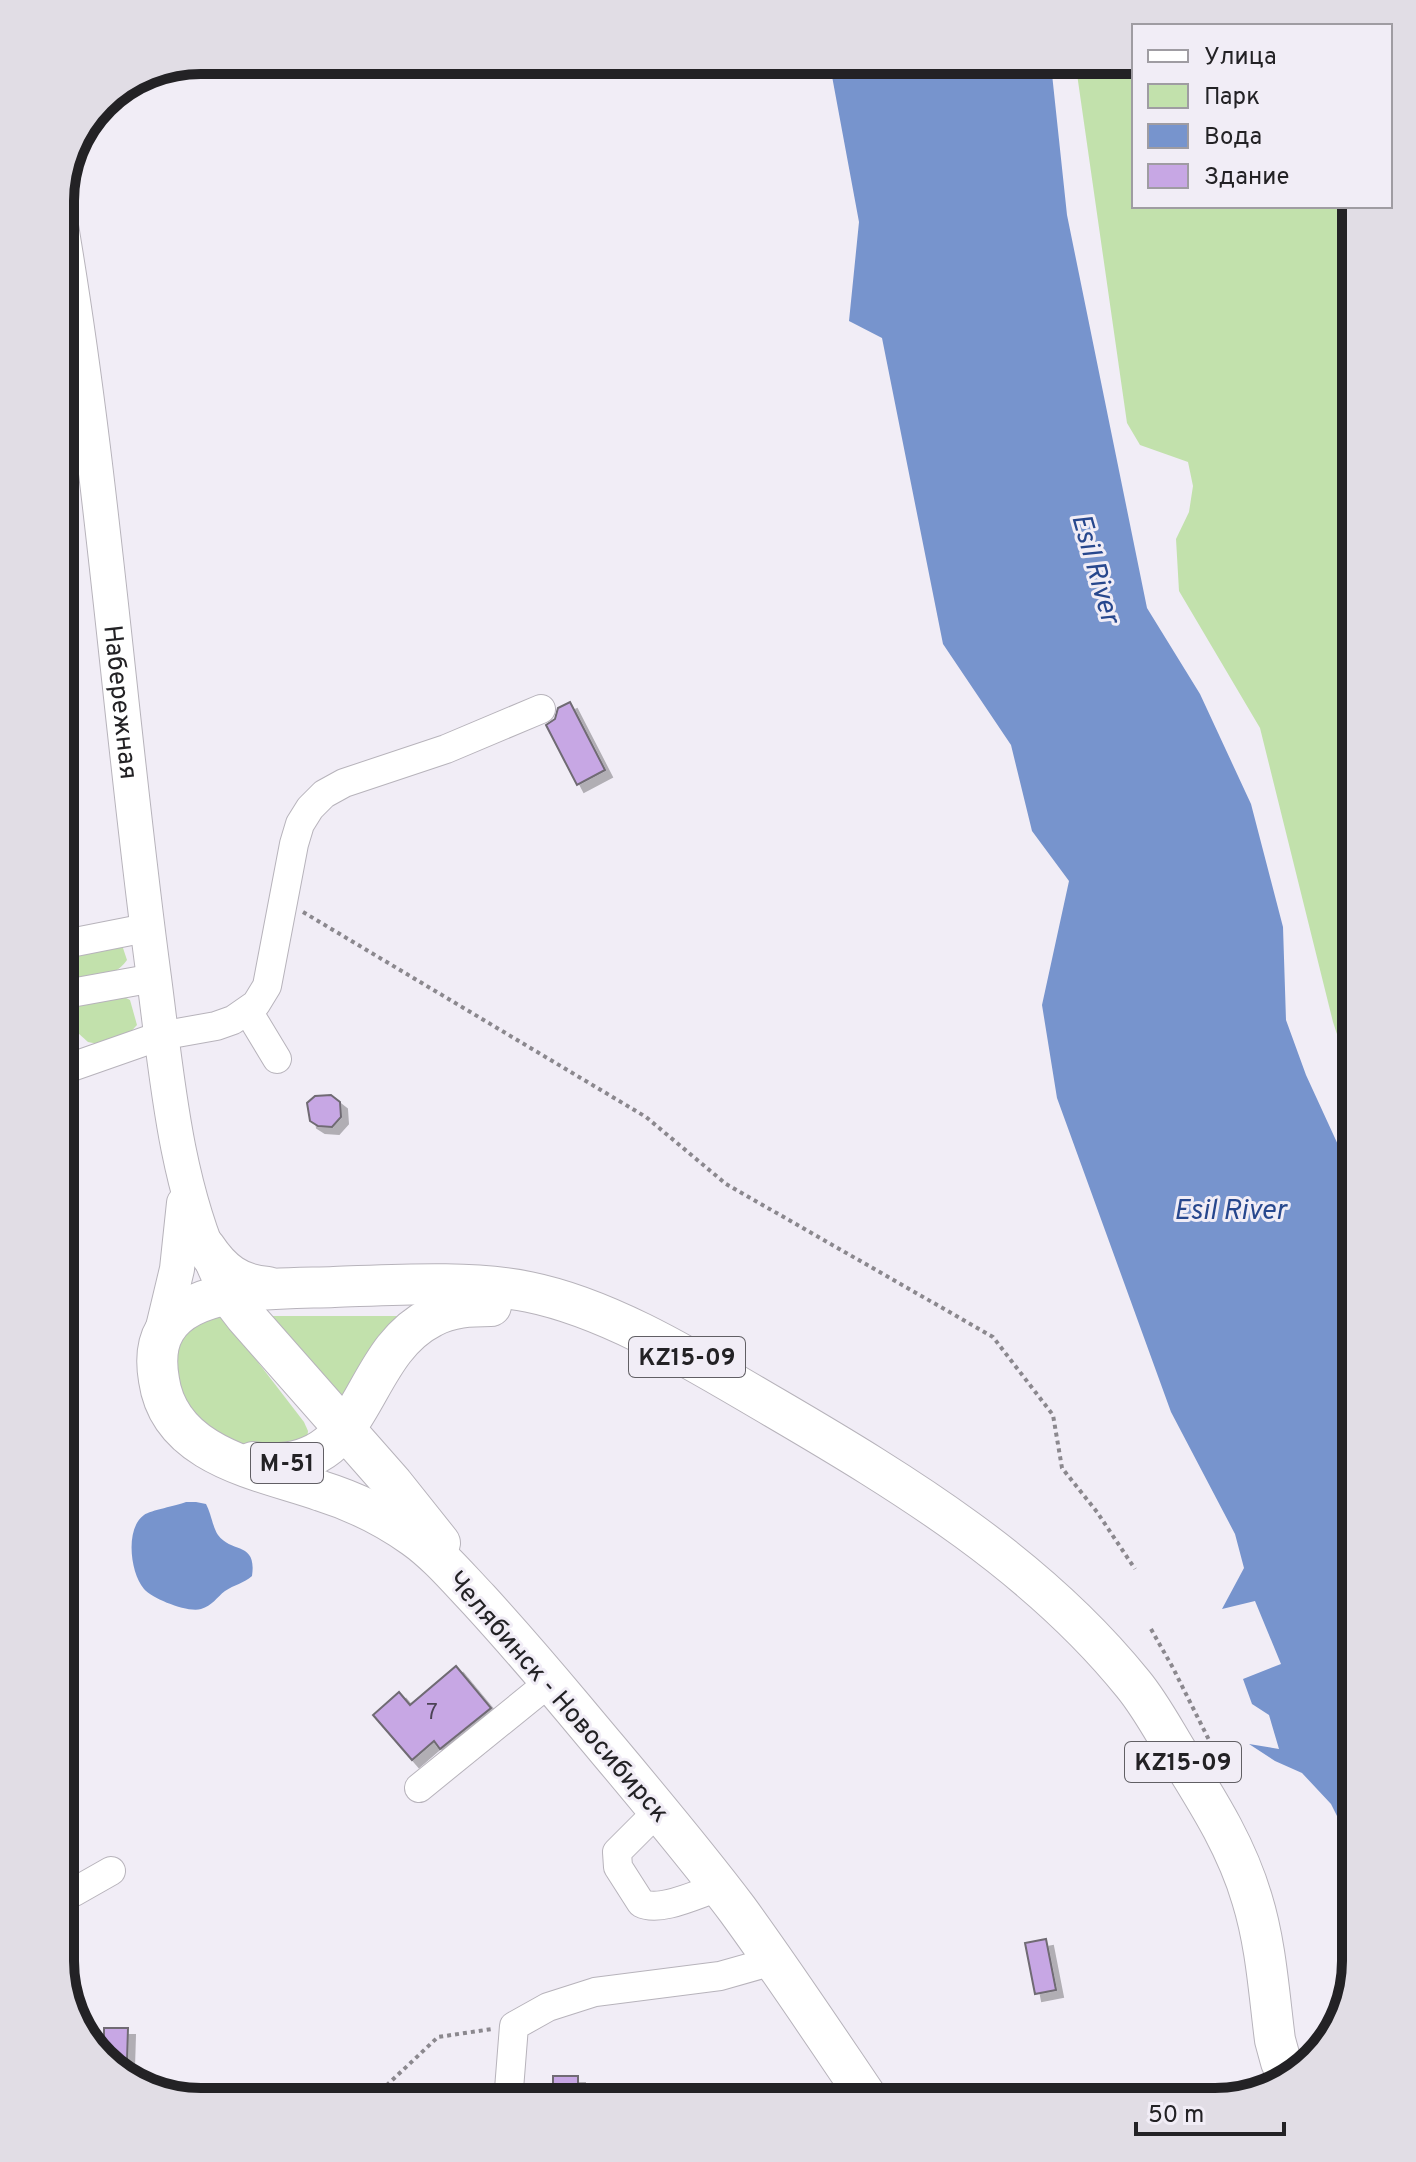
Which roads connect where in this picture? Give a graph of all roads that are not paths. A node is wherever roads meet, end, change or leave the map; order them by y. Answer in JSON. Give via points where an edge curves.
{"nodes":[{"id":1,"x":74,"y":303,"type":"edge"},
{"id":2,"x":541,"y":709,"type":"dead end"},
{"id":3,"x":146,"y":928,"type":"junction"},
{"id":4,"x":74,"y":942,"type":"edge"},
{"id":5,"x":154,"y":978,"type":"junction"},
{"id":6,"x":74,"y":992,"type":"edge"},
{"id":7,"x":248,"y":1011,"type":"junction"},
{"id":8,"x":160,"y":1036,"type":"junction"},
{"id":9,"x":277,"y":1059,"type":"dead end"},
{"id":10,"x":74,"y":1066,"type":"edge"},
{"id":11,"x":185,"y":1183,"type":"junction"},
{"id":12,"x":205,"y":1247,"type":"junction"},
{"id":13,"x":292,"y":1289,"type":"junction"},
{"id":14,"x":228,"y":1294,"type":"junction"},
{"id":15,"x":160,"y":1340,"type":"junction"},
{"id":16,"x":303,"y":1382,"type":"junction"},
{"id":17,"x":345,"y":1430,"type":"junction"},
{"id":18,"x":218,"y":1456,"type":"junction"},
{"id":19,"x":297,"y":1461,"type":"junction"},
{"id":20,"x":1077,"y":1622,"type":"junction"},
{"id":21,"x":540,"y":1668,"type":"junction"},
{"id":22,"x":419,"y":1788,"type":"dead end"},
{"id":23,"x":658,"y":1811,"type":"junction"},
{"id":24,"x":111,"y":1871,"type":"dead end"},
{"id":25,"x":719,"y":1887,"type":"junction"},
{"id":26,"x":74,"y":1892,"type":"edge"},
{"id":27,"x":773,"y":1961,"type":"junction"},
{"id":28,"x":1284,"y":2068,"type":"edge"},
{"id":29,"x":509,"y":2088,"type":"edge"},
{"id":30,"x":861,"y":2088,"type":"edge"}],
"edges":[{"from":1,"to":3,"type":"main road","name":"Набережная"},
{"from":2,"to":7,"type":"street","via":[[446,749],[344,783],[310,808],[294,844],[267,986]]},
{"from":3,"to":4,"type":"street"},
{"from":3,"to":5,"type":"main road","name":"Набережная"},
{"from":5,"to":6,"type":"street"},
{"from":5,"to":8,"type":"main road","name":"Набережная"},
{"from":7,"to":8,"type":"street","via":[[225,1023]]},
{"from":7,"to":9,"type":"street"},
{"from":8,"to":10,"type":"street"},
{"from":8,"to":11,"type":"main road","name":"Набережная"},
{"from":11,"to":12,"type":"main road","name":"Набережная"},
{"from":11,"to":15,"type":"main road","name":"Набережная","via":[[177,1269]]},
{"from":12,"to":13,"type":"highway","via":[[239,1281]]},
{"from":12,"to":14,"type":"main road","name":"Набережная"},
{"from":13,"to":14,"type":"highway","number":"KZ15-09"},
{"from":13,"to":20,"type":"highway","number":"KZ15-09","via":[[496,1287],[539,1294],[604,1316],[688,1357],[954,1519]]},
{"from":14,"to":15,"type":"highway","number":"KZ15-09","via":[[181,1311]]},
{"from":14,"to":16,"type":"highway"},
{"from":15,"to":18,"type":"highway","name":"Челябинск - Новосибирск","via":[[162,1396],[190,1436]]},
{"from":16,"to":17,"type":"highway"},
{"from":16,"to":19,"type":"highway","via":[[316,1406],[319,1426],[312,1447]]},
{"from":17,"to":19,"type":"highway","number":"M-51","via":[[322,1450]]},
{"from":17,"to":20,"type":"highway","number":"KZ15-09","via":[[396,1347],[426,1320],[468,1307],[524,1308],[598,1333],[880,1483],[983,1547]]},
{"from":17,"to":21,"type":"highway"},
{"from":18,"to":19,"type":"highway","number":"M-51","via":[[265,1463]]},
{"from":18,"to":21,"type":"highway","name":"Челябинск - Новосибирск","via":[[344,1500],[414,1537]]},
{"from":20,"to":28,"type":"highway","number":"KZ15-09","via":[[1139,1691],[1225,1832],[1255,1908]]},
{"from":21,"to":22,"type":"street"},
{"from":21,"to":23,"type":"highway","name":"Челябинск - Новосибирск"},
{"from":23,"to":25,"type":"highway","name":"Челябинск - Новосибирск"},
{"from":23,"to":25,"type":"street","via":[[617,1852],[618,1867],[641,1903],[662,1905]]},
{"from":24,"to":26,"type":"street"},
{"from":25,"to":27,"type":"highway","name":"Челябинск - Новосибирск"},
{"from":27,"to":29,"type":"street","via":[[720,1976],[595,1992],[548,2007],[514,2026]]},
{"from":27,"to":30,"type":"highway","name":"Челябинск - Новосибирск"}]}
